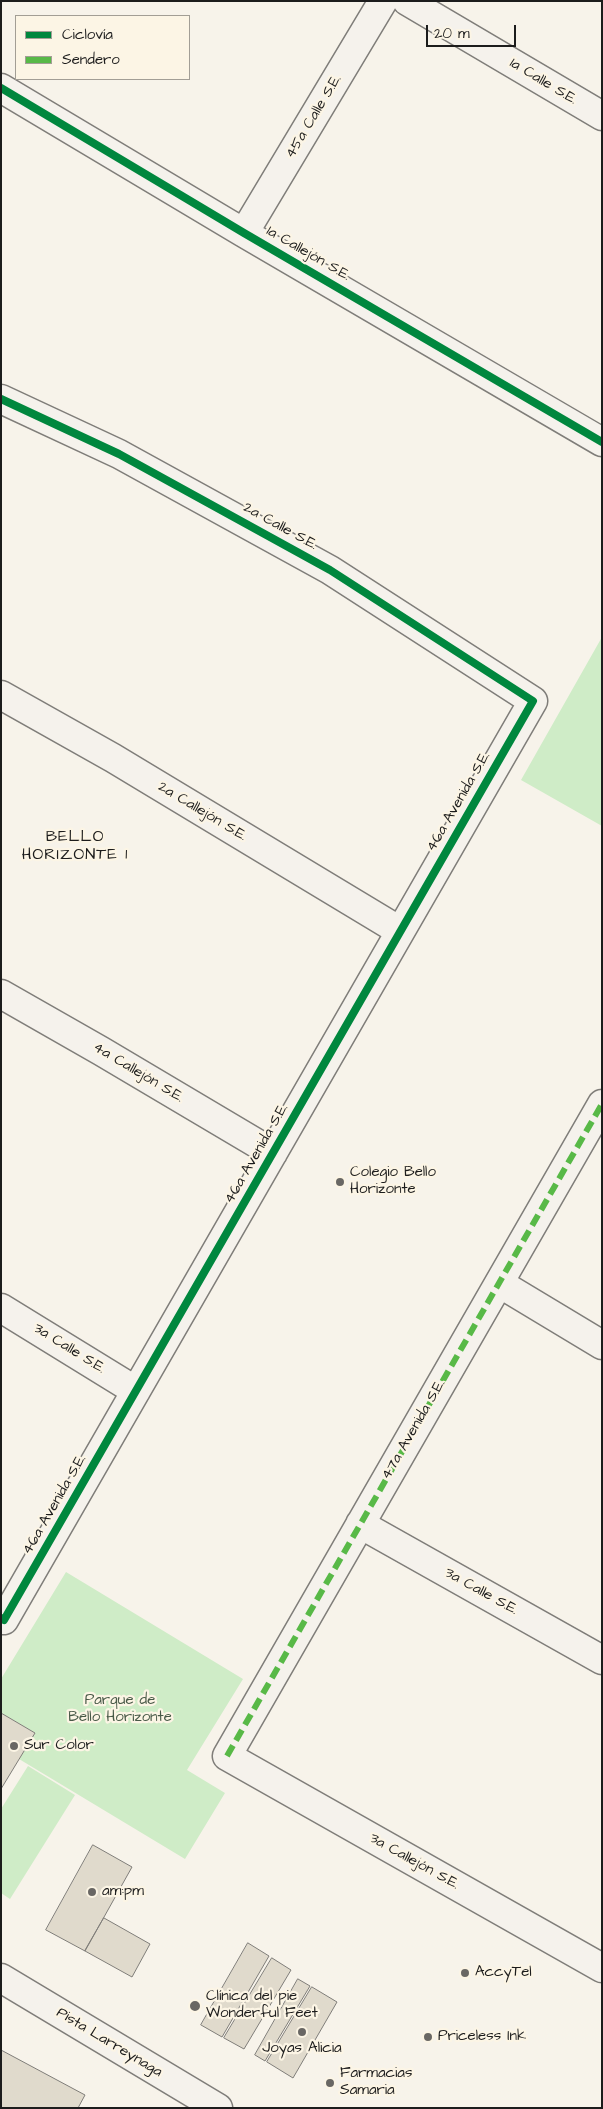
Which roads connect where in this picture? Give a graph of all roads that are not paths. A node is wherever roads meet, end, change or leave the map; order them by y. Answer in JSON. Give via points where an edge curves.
{"nodes":[{"id":1,"x":383,"y":1,"type":"edge"},
{"id":2,"x":406,"y":1,"type":"edge"},
{"id":3,"x":1,"y":88,"type":"edge"},
{"id":4,"x":602,"y":116,"type":"edge"},
{"id":5,"x":244,"y":233,"type":"junction"},
{"id":6,"x":1,"y":399,"type":"edge"},
{"id":7,"x":602,"y":442,"type":"edge"},
{"id":8,"x":1,"y":695,"type":"edge"},
{"id":9,"x":533,"y":700,"type":"joint"},
{"id":10,"x":400,"y":931,"type":"junction"},
{"id":11,"x":1,"y":994,"type":"edge"},
{"id":12,"x":602,"y":1104,"type":"edge"},
{"id":13,"x":273,"y":1153,"type":"junction"},
{"id":14,"x":499,"y":1282,"type":"junction"},
{"id":15,"x":1,"y":1308,"type":"edge"},
{"id":16,"x":602,"y":1345,"type":"edge"},
{"id":17,"x":136,"y":1391,"type":"junction"},
{"id":18,"x":360,"y":1524,"type":"junction"},
{"id":19,"x":3,"y":1619,"type":"edge"},
{"id":20,"x":602,"y":1660,"type":"edge"},
{"id":21,"x":227,"y":1756,"type":"joint"},
{"id":22,"x":602,"y":1968,"type":"edge"},
{"id":23,"x":1,"y":1978,"type":"edge"},
{"id":24,"x":218,"y":2108,"type":"edge"}],
"edges":[{"from":1,"to":5,"type":"street","name":"45a Calle S.E."},
{"from":2,"to":4,"type":"street","name":"1a Calle S.E."},
{"from":3,"to":5,"type":"street","name":"1a Callejón S.E."},
{"from":5,"to":7,"type":"street","name":"1a Callejón S.E."},
{"from":6,"to":9,"type":"street","name":"2a Calle S.E.","via":[[119,454],[330,570]]},
{"from":8,"to":10,"type":"street","name":"2a Callejón S.E.","via":[[113,758]]},
{"from":9,"to":10,"type":"street","name":"46a Avenida S.E."},
{"from":10,"to":13,"type":"street","name":"46a Avenida S.E."},
{"from":11,"to":13,"type":"street","name":"4a Callejón S.E."},
{"from":12,"to":14,"type":"street","name":"47a Avenida S.E."},
{"from":13,"to":17,"type":"street","name":"46a Avenida S.E."},
{"from":14,"to":16,"type":"street"},
{"from":14,"to":18,"type":"street","name":"47a Avenida S.E."},
{"from":15,"to":17,"type":"street","name":"3a Calle S.E."},
{"from":17,"to":19,"type":"street","name":"46a Avenida S.E."},
{"from":18,"to":20,"type":"street","name":"3a Calle S.E."},
{"from":18,"to":21,"type":"street","name":"47a Avenida S.E."},
{"from":21,"to":22,"type":"street","name":"3a Callejón S.E."},
{"from":23,"to":24,"type":"street","name":"Pista Larreynaga"}]}
